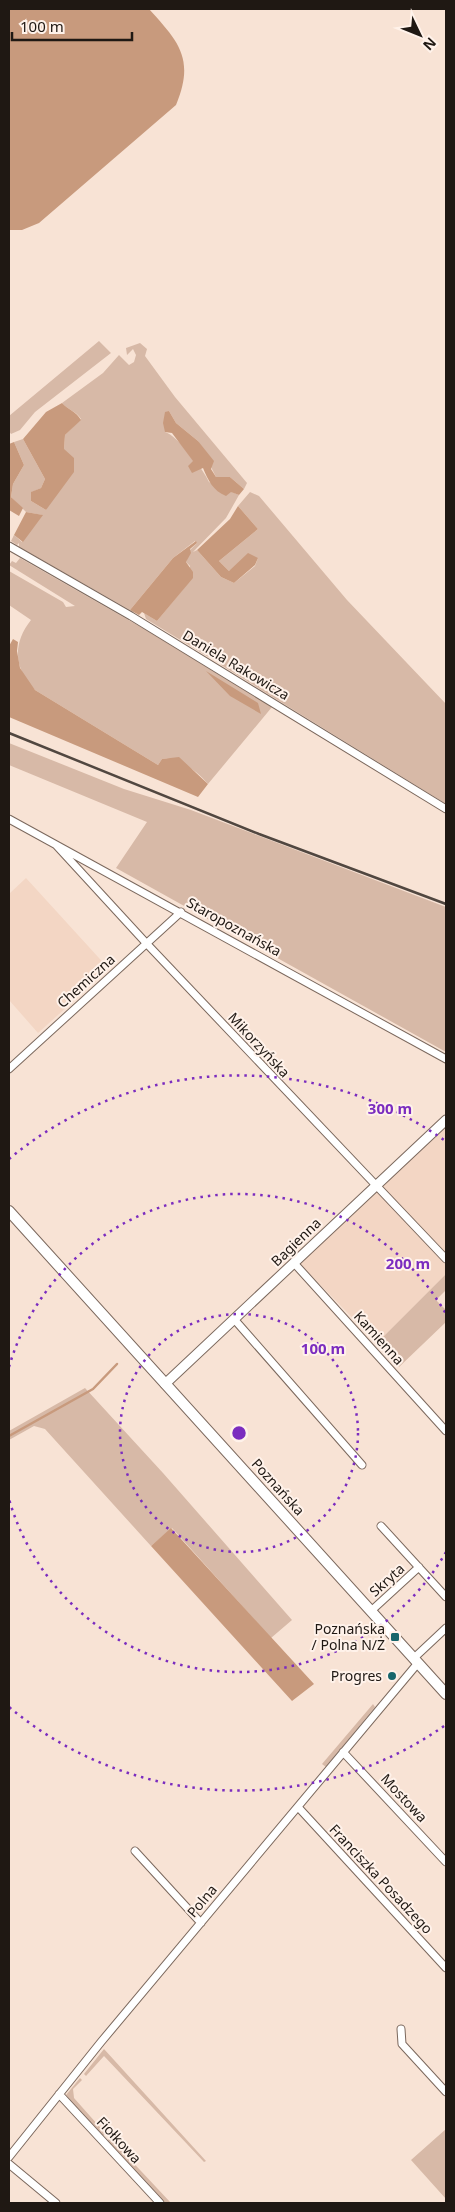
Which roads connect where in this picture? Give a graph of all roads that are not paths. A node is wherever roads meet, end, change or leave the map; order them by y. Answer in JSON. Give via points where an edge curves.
{"nodes":[{"id":1,"x":9,"y":546,"type":"edge"},
{"id":2,"x":446,"y":809,"type":"edge"},
{"id":3,"x":11,"y":822,"type":"edge"},
{"id":4,"x":56,"y":845,"type":"junction"},
{"id":5,"x":88,"y":862,"type":"junction"},
{"id":6,"x":81,"y":872,"type":"junction"},
{"id":7,"x":181,"y":912,"type":"junction"},
{"id":8,"x":147,"y":944,"type":"junction"},
{"id":9,"x":446,"y":1059,"type":"edge"},
{"id":10,"x":10,"y":1065,"type":"edge"},
{"id":11,"x":446,"y":1120,"type":"edge"},
{"id":12,"x":376,"y":1186,"type":"junction"},
{"id":13,"x":9,"y":1211,"type":"edge"},
{"id":14,"x":446,"y":1259,"type":"edge"},
{"id":15,"x":294,"y":1263,"type":"junction"},
{"id":16,"x":234,"y":1319,"type":"junction"},
{"id":17,"x":165,"y":1384,"type":"junction"},
{"id":18,"x":446,"y":1430,"type":"edge"},
{"id":19,"x":362,"y":1465,"type":"dead end"},
{"id":20,"x":381,"y":1526,"type":"dead end"},
{"id":21,"x":419,"y":1567,"type":"junction"},
{"id":22,"x":446,"y":1597,"type":"edge"},
{"id":23,"x":371,"y":1611,"type":"junction"},
{"id":24,"x":446,"y":1628,"type":"edge"},
{"id":25,"x":416,"y":1660,"type":"junction"},
{"id":26,"x":446,"y":1694,"type":"edge"},
{"id":27,"x":343,"y":1752,"type":"junction"},
{"id":28,"x":298,"y":1807,"type":"junction"},
{"id":29,"x":135,"y":1851,"type":"dead end"},
{"id":30,"x":446,"y":1862,"type":"edge"},
{"id":31,"x":201,"y":1923,"type":"junction"},
{"id":32,"x":446,"y":1968,"type":"edge"},
{"id":33,"x":402,"y":2029,"type":"dead end"},
{"id":34,"x":446,"y":2092,"type":"edge"},
{"id":35,"x":59,"y":2094,"type":"junction"},
{"id":36,"x":9,"y":2157,"type":"edge"},
{"id":37,"x":9,"y":2164,"type":"edge"},
{"id":38,"x":56,"y":2203,"type":"edge"},
{"id":39,"x":160,"y":2203,"type":"edge"}],
"edges":[{"from":1,"to":2,"type":"street","name":"Daniela Rakowicza","via":[[139,620]]},
{"from":3,"to":4,"type":"street","name":"Staropoznańska"},
{"from":4,"to":5,"type":"street","name":"Staropoznańska"},
{"from":4,"to":6,"type":"street","name":"Mikorzyńska"},
{"from":5,"to":6,"type":"street"},
{"from":5,"to":7,"type":"street","name":"Staropoznańska"},
{"from":6,"to":8,"type":"street","name":"Mikorzyńska"},
{"from":7,"to":8,"type":"street","name":"Chemiczna"},
{"from":7,"to":9,"type":"street","name":"Staropoznańska"},
{"from":8,"to":10,"type":"street","name":"Chemiczna"},
{"from":8,"to":12,"type":"street","name":"Mikorzyńska"},
{"from":11,"to":12,"type":"street","name":"Bagienna"},
{"from":12,"to":14,"type":"street","name":"Mikorzyńska"},
{"from":12,"to":15,"type":"street","name":"Bagienna"},
{"from":13,"to":17,"type":"main road","name":"Poznańska"},
{"from":15,"to":16,"type":"street","name":"Bagienna"},
{"from":15,"to":18,"type":"street","name":"Kamienna"},
{"from":16,"to":17,"type":"street","name":"Bagienna"},
{"from":16,"to":19,"type":"street"},
{"from":17,"to":23,"type":"main road","name":"Poznańska"},
{"from":20,"to":21,"type":"street","name":"Skryta"},
{"from":21,"to":22,"type":"street","name":"Skryta"},
{"from":21,"to":23,"type":"street","name":"Skryta"},
{"from":23,"to":25,"type":"main road","name":"Poznańska"},
{"from":24,"to":25,"type":"street"},
{"from":25,"to":26,"type":"main road","name":"Poznańska"},
{"from":25,"to":27,"type":"street","name":"Polna"},
{"from":27,"to":28,"type":"street","name":"Polna"},
{"from":27,"to":30,"type":"street","name":"Mostowa"},
{"from":28,"to":31,"type":"street","name":"Polna"},
{"from":28,"to":32,"type":"street","name":"Franciszka Posadzego"},
{"from":29,"to":31,"type":"street"},
{"from":31,"to":35,"type":"street","name":"Polna"},
{"from":33,"to":34,"type":"street","via":[[402,2044]]},
{"from":35,"to":36,"type":"street","name":"Polna"},
{"from":35,"to":39,"type":"street","name":"Fiołkowa"},
{"from":37,"to":38,"type":"street"}]}
